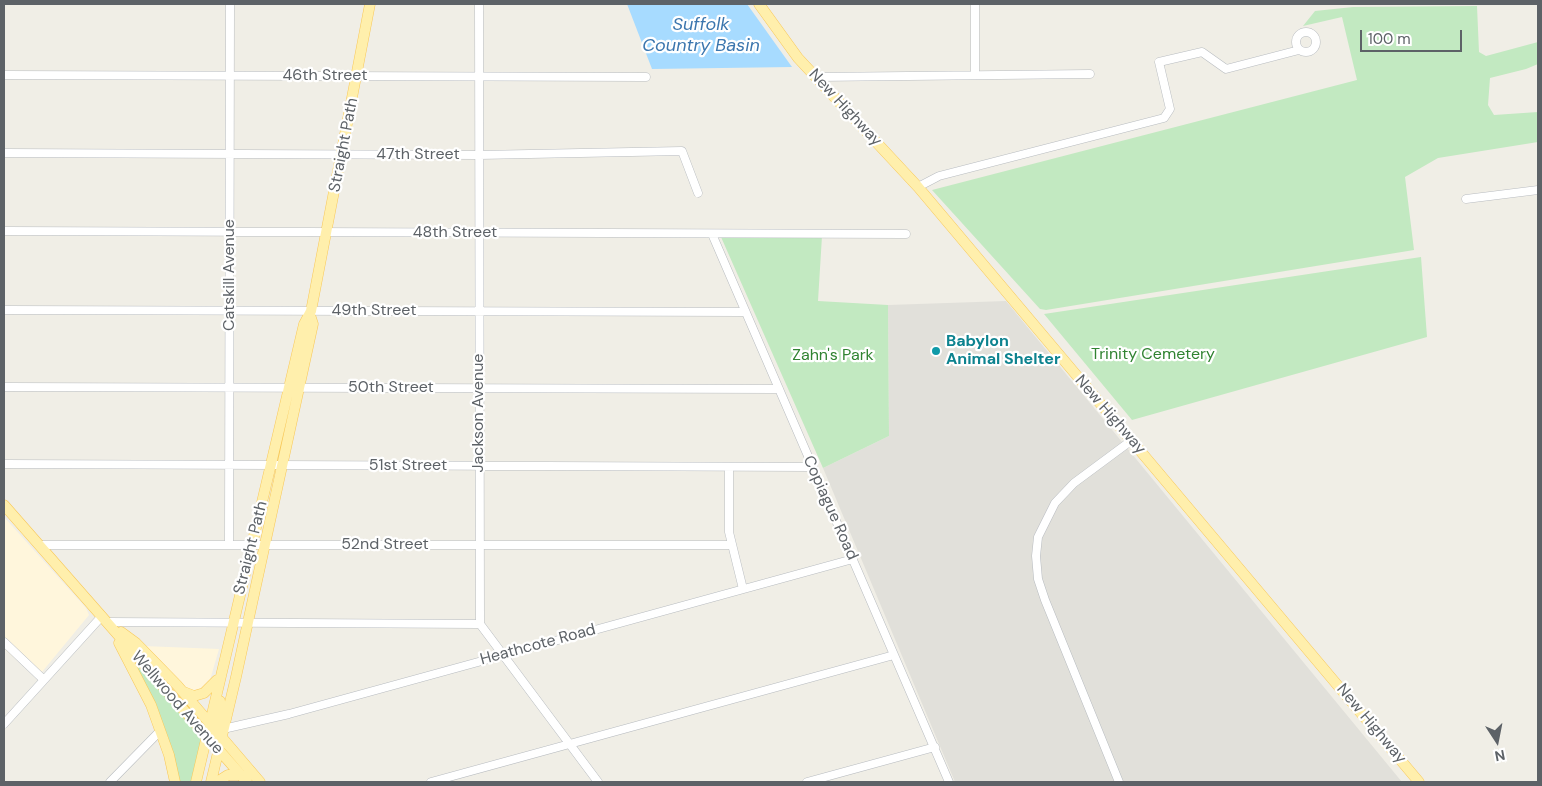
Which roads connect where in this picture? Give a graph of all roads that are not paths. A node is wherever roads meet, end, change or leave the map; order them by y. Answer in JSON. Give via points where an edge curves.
{"nodes":[{"id":1,"x":230,"y":4,"type":"edge"},
{"id":2,"x":370,"y":4,"type":"edge"},
{"id":3,"x":479,"y":4,"type":"edge"},
{"id":4,"x":759,"y":4,"type":"edge"},
{"id":5,"x":975,"y":4,"type":"edge"},
{"id":6,"x":1299,"y":50,"type":"dead end"},
{"id":7,"x":1090,"y":74,"type":"dead end"},
{"id":8,"x":4,"y":75,"type":"edge"},
{"id":9,"x":230,"y":76,"type":"junction"},
{"id":10,"x":356,"y":76,"type":"junction"},
{"id":11,"x":479,"y":76,"type":"junction"},
{"id":12,"x":975,"y":76,"type":"junction"},
{"id":13,"x":646,"y":77,"type":"dead end"},
{"id":14,"x":818,"y":77,"type":"junction"},
{"id":15,"x":4,"y":153,"type":"edge"},
{"id":16,"x":230,"y":154,"type":"junction"},
{"id":17,"x":341,"y":155,"type":"junction"},
{"id":18,"x":479,"y":155,"type":"junction"},
{"id":19,"x":918,"y":187,"type":"junction"},
{"id":20,"x":1538,"y":190,"type":"edge"},
{"id":21,"x":698,"y":194,"type":"dead end"},
{"id":22,"x":1466,"y":199,"type":"dead end"},
{"id":23,"x":4,"y":231,"type":"edge"},
{"id":24,"x":230,"y":232,"type":"junction"},
{"id":25,"x":328,"y":232,"type":"junction"},
{"id":26,"x":479,"y":233,"type":"junction"},
{"id":27,"x":712,"y":234,"type":"junction"},
{"id":28,"x":906,"y":234,"type":"dead end"},
{"id":29,"x":4,"y":310,"type":"edge"},
{"id":30,"x":230,"y":310,"type":"junction"},
{"id":31,"x":479,"y":311,"type":"junction"},
{"id":32,"x":745,"y":312,"type":"junction"},
{"id":33,"x":311,"y":313,"type":"junction"},
{"id":34,"x":4,"y":388,"type":"edge"},
{"id":35,"x":230,"y":388,"type":"junction"},
{"id":36,"x":294,"y":388,"type":"junction"},
{"id":37,"x":480,"y":388,"type":"junction"},
{"id":38,"x":779,"y":389,"type":"junction"},
{"id":39,"x":1132,"y":440,"type":"junction"},
{"id":40,"x":4,"y":464,"type":"edge"},
{"id":41,"x":230,"y":466,"type":"junction"},
{"id":42,"x":270,"y":466,"type":"junction"},
{"id":43,"x":282,"y":466,"type":"junction"},
{"id":44,"x":480,"y":466,"type":"junction"},
{"id":45,"x":729,"y":468,"type":"junction"},
{"id":46,"x":812,"y":468,"type":"junction"},
{"id":47,"x":4,"y":505,"type":"edge"},
{"id":48,"x":40,"y":545,"type":"junction"},
{"id":49,"x":251,"y":545,"type":"junction"},
{"id":50,"x":480,"y":545,"type":"junction"},
{"id":51,"x":730,"y":545,"type":"junction"},
{"id":52,"x":230,"y":546,"type":"junction"},
{"id":53,"x":265,"y":546,"type":"junction"},
{"id":54,"x":853,"y":559,"type":"junction"},
{"id":55,"x":743,"y":588,"type":"junction"},
{"id":56,"x":105,"y":619,"type":"junction"},
{"id":57,"x":232,"y":623,"type":"junction"},
{"id":58,"x":247,"y":623,"type":"junction"},
{"id":59,"x":480,"y":624,"type":"junction"},
{"id":60,"x":4,"y":642,"type":"edge"},
{"id":61,"x":502,"y":655,"type":"junction"},
{"id":62,"x":894,"y":655,"type":"junction"},
{"id":63,"x":224,"y":658,"type":"junction"},
{"id":64,"x":220,"y":677,"type":"junction"},
{"id":65,"x":44,"y":680,"type":"junction"},
{"id":66,"x":184,"y":692,"type":"junction"},
{"id":67,"x":4,"y":724,"type":"edge"},
{"id":68,"x":217,"y":730,"type":"junction"},
{"id":69,"x":160,"y":731,"type":"junction"},
{"id":70,"x":206,"y":736,"type":"junction"},
{"id":71,"x":569,"y":744,"type":"junction"},
{"id":72,"x":935,"y":747,"type":"junction"},
{"id":73,"x":218,"y":749,"type":"junction"},
{"id":74,"x":244,"y":779,"type":"edge"},
{"id":75,"x":110,"y":782,"type":"edge"},
{"id":76,"x":175,"y":782,"type":"edge"},
{"id":77,"x":196,"y":782,"type":"edge"},
{"id":78,"x":210,"y":782,"type":"edge"},
{"id":79,"x":217,"y":782,"type":"edge"},
{"id":80,"x":260,"y":782,"type":"edge"},
{"id":81,"x":431,"y":782,"type":"edge"},
{"id":82,"x":598,"y":782,"type":"edge"},
{"id":83,"x":807,"y":782,"type":"edge"},
{"id":84,"x":949,"y":782,"type":"edge"},
{"id":85,"x":1119,"y":782,"type":"edge"},
{"id":86,"x":1419,"y":782,"type":"edge"}],
"edges":[{"from":1,"to":9,"type":"street","name":"Catskill Avenue"},
{"from":2,"to":10,"type":"main road","name":"Straight Path"},
{"from":3,"to":11,"type":"street","name":"Jackson Avenue"},
{"from":4,"to":14,"type":"main road","name":"New Highway","via":[[798,58]]},
{"from":5,"to":12,"type":"street"},
{"from":6,"to":19,"type":"street","via":[[1226,68],[1202,52],[1158,62],[1170,109],[1164,118],[939,176]]},
{"from":7,"to":12,"type":"street"},
{"from":8,"to":9,"type":"street","name":"46th Street"},
{"from":9,"to":10,"type":"street","name":"46th Street"},
{"from":9,"to":16,"type":"street","name":"Catskill Avenue"},
{"from":10,"to":11,"type":"street","name":"46th Street"},
{"from":10,"to":17,"type":"main road","name":"Straight Path"},
{"from":11,"to":13,"type":"street","name":"46th Street"},
{"from":11,"to":18,"type":"street","name":"Jackson Avenue"},
{"from":12,"to":14,"type":"street"},
{"from":14,"to":19,"type":"main road","name":"New Highway"},
{"from":15,"to":16,"type":"street","name":"47th Street"},
{"from":16,"to":17,"type":"street","name":"47th Street"},
{"from":16,"to":24,"type":"street","name":"Catskill Avenue"},
{"from":17,"to":18,"type":"street","name":"47th Street"},
{"from":17,"to":25,"type":"main road","name":"Straight Path"},
{"from":18,"to":21,"type":"street","name":"47th Street","via":[[682,151]]},
{"from":18,"to":26,"type":"street","name":"Jackson Avenue"},
{"from":19,"to":39,"type":"main road","name":"New Highway"},
{"from":20,"to":22,"type":"street"},
{"from":23,"to":24,"type":"street","name":"48th Street"},
{"from":24,"to":25,"type":"street","name":"48th Street"},
{"from":24,"to":30,"type":"street","name":"Catskill Avenue"},
{"from":25,"to":26,"type":"street","name":"48th Street"},
{"from":25,"to":33,"type":"main road","name":"Straight Path"},
{"from":26,"to":27,"type":"street","name":"48th Street"},
{"from":26,"to":31,"type":"street","name":"Jackson Avenue"},
{"from":27,"to":28,"type":"street","name":"48th Street"},
{"from":27,"to":32,"type":"street","name":"Copiague Road"},
{"from":29,"to":30,"type":"street","name":"49th Street"},
{"from":30,"to":33,"type":"street","name":"49th Street"},
{"from":30,"to":35,"type":"street","name":"Catskill Avenue"},
{"from":31,"to":32,"type":"street","name":"49th Street"},
{"from":31,"to":33,"type":"street","name":"49th Street"},
{"from":31,"to":37,"type":"street","name":"Jackson Avenue"},
{"from":32,"to":38,"type":"street","name":"Copiague Road"},
{"from":33,"to":36,"type":"main road","name":"Straight Path","via":[[304,324]]},
{"from":34,"to":35,"type":"street","name":"50th Street"},
{"from":35,"to":36,"type":"street","name":"50th Street"},
{"from":35,"to":41,"type":"street","name":"Catskill Avenue"},
{"from":36,"to":37,"type":"street","name":"50th Street"},
{"from":36,"to":42,"type":"main road","name":"Straight Path"},
{"from":36,"to":43,"type":"main road","name":"Straight Path"},
{"from":37,"to":38,"type":"street","name":"50th Street"},
{"from":37,"to":44,"type":"street","name":"Jackson Avenue"},
{"from":38,"to":46,"type":"street","name":"Copiague Road"},
{"from":39,"to":85,"type":"street","via":[[1074,483],[1055,503],[1038,537],[1036,556],[1038,579],[1045,600]]},
{"from":39,"to":86,"type":"main road","name":"New Highway"},
{"from":40,"to":41,"type":"street","name":"51st Street"},
{"from":41,"to":42,"type":"street","name":"51st Street"},
{"from":41,"to":52,"type":"street","name":"Catskill Avenue"},
{"from":42,"to":43,"type":"street","name":"51st Street"},
{"from":42,"to":49,"type":"main road","name":"Straight Path"},
{"from":43,"to":44,"type":"street","name":"51st Street"},
{"from":43,"to":53,"type":"main road","name":"Straight Path"},
{"from":44,"to":45,"type":"street","name":"51st Street"},
{"from":44,"to":50,"type":"street","name":"Jackson Avenue"},
{"from":45,"to":46,"type":"street","name":"51st Street"},
{"from":45,"to":51,"type":"street"},
{"from":46,"to":54,"type":"street","name":"Copiague Road"},
{"from":47,"to":48,"type":"main road","name":"Wellwood Avenue"},
{"from":48,"to":52,"type":"street","name":"52nd Street"},
{"from":48,"to":56,"type":"main road","name":"Wellwood Avenue"},
{"from":49,"to":52,"type":"street","name":"52nd Street"},
{"from":49,"to":53,"type":"street","name":"52nd Street"},
{"from":49,"to":57,"type":"main road","name":"Straight Path"},
{"from":50,"to":51,"type":"street","name":"52nd Street"},
{"from":50,"to":53,"type":"street","name":"52nd Street"},
{"from":50,"to":59,"type":"street","name":"Jackson Avenue"},
{"from":51,"to":55,"type":"street"},
{"from":53,"to":58,"type":"main road","name":"Straight Path"},
{"from":54,"to":55,"type":"street","name":"Heathcote Road"},
{"from":54,"to":62,"type":"street","name":"Copiague Road"},
{"from":55,"to":61,"type":"street","name":"Heathcote Road"},
{"from":56,"to":57,"type":"street"},
{"from":56,"to":65,"type":"street"},
{"from":56,"to":66,"type":"main road","name":"Wellwood Avenue","via":[[136,643]]},
{"from":56,"to":69,"type":"main road","via":[[151,705]]},
{"from":56,"to":70,"type":"main road","name":"Wellwood Avenue"},
{"from":57,"to":58,"type":"street"},
{"from":57,"to":63,"type":"main road","name":"Straight Path"},
{"from":58,"to":59,"type":"street"},
{"from":58,"to":68,"type":"main road","name":"Straight Path"},
{"from":59,"to":61,"type":"street"},
{"from":60,"to":65,"type":"street"},
{"from":61,"to":68,"type":"street","name":"Heathcote Road","via":[[289,714]]},
{"from":61,"to":71,"type":"street"},
{"from":62,"to":71,"type":"street"},
{"from":62,"to":72,"type":"street","name":"Copiague Road"},
{"from":63,"to":64,"type":"main road","name":"Straight Path"},
{"from":63,"to":68,"type":"main road"},
{"from":64,"to":66,"type":"main road","via":[[204,693],[194,696]]},
{"from":64,"to":68,"type":"main road","name":"Straight Path"},
{"from":65,"to":67,"type":"street"},
{"from":66,"to":68,"type":"main road","name":"Wellwood Avenue"},
{"from":68,"to":70,"type":"main road","name":"Straight Path"},
{"from":68,"to":73,"type":"main road","name":"Straight Path"},
{"from":68,"to":80,"type":"main road","name":"Wellwood Avenue"},
{"from":69,"to":75,"type":"street"},
{"from":69,"to":76,"type":"main road"},
{"from":70,"to":73,"type":"main road","name":"Wellwood Avenue"},
{"from":70,"to":77,"type":"main road","name":"Straight Path"},
{"from":71,"to":81,"type":"street"},
{"from":71,"to":82,"type":"street"},
{"from":72,"to":83,"type":"street"},
{"from":72,"to":84,"type":"street","name":"Copiague Road"},
{"from":73,"to":74,"type":"main road","name":"Wellwood Avenue"},
{"from":73,"to":78,"type":"main road","name":"Straight Path"},
{"from":74,"to":79,"type":"main road","via":[[228,775]]}]}
